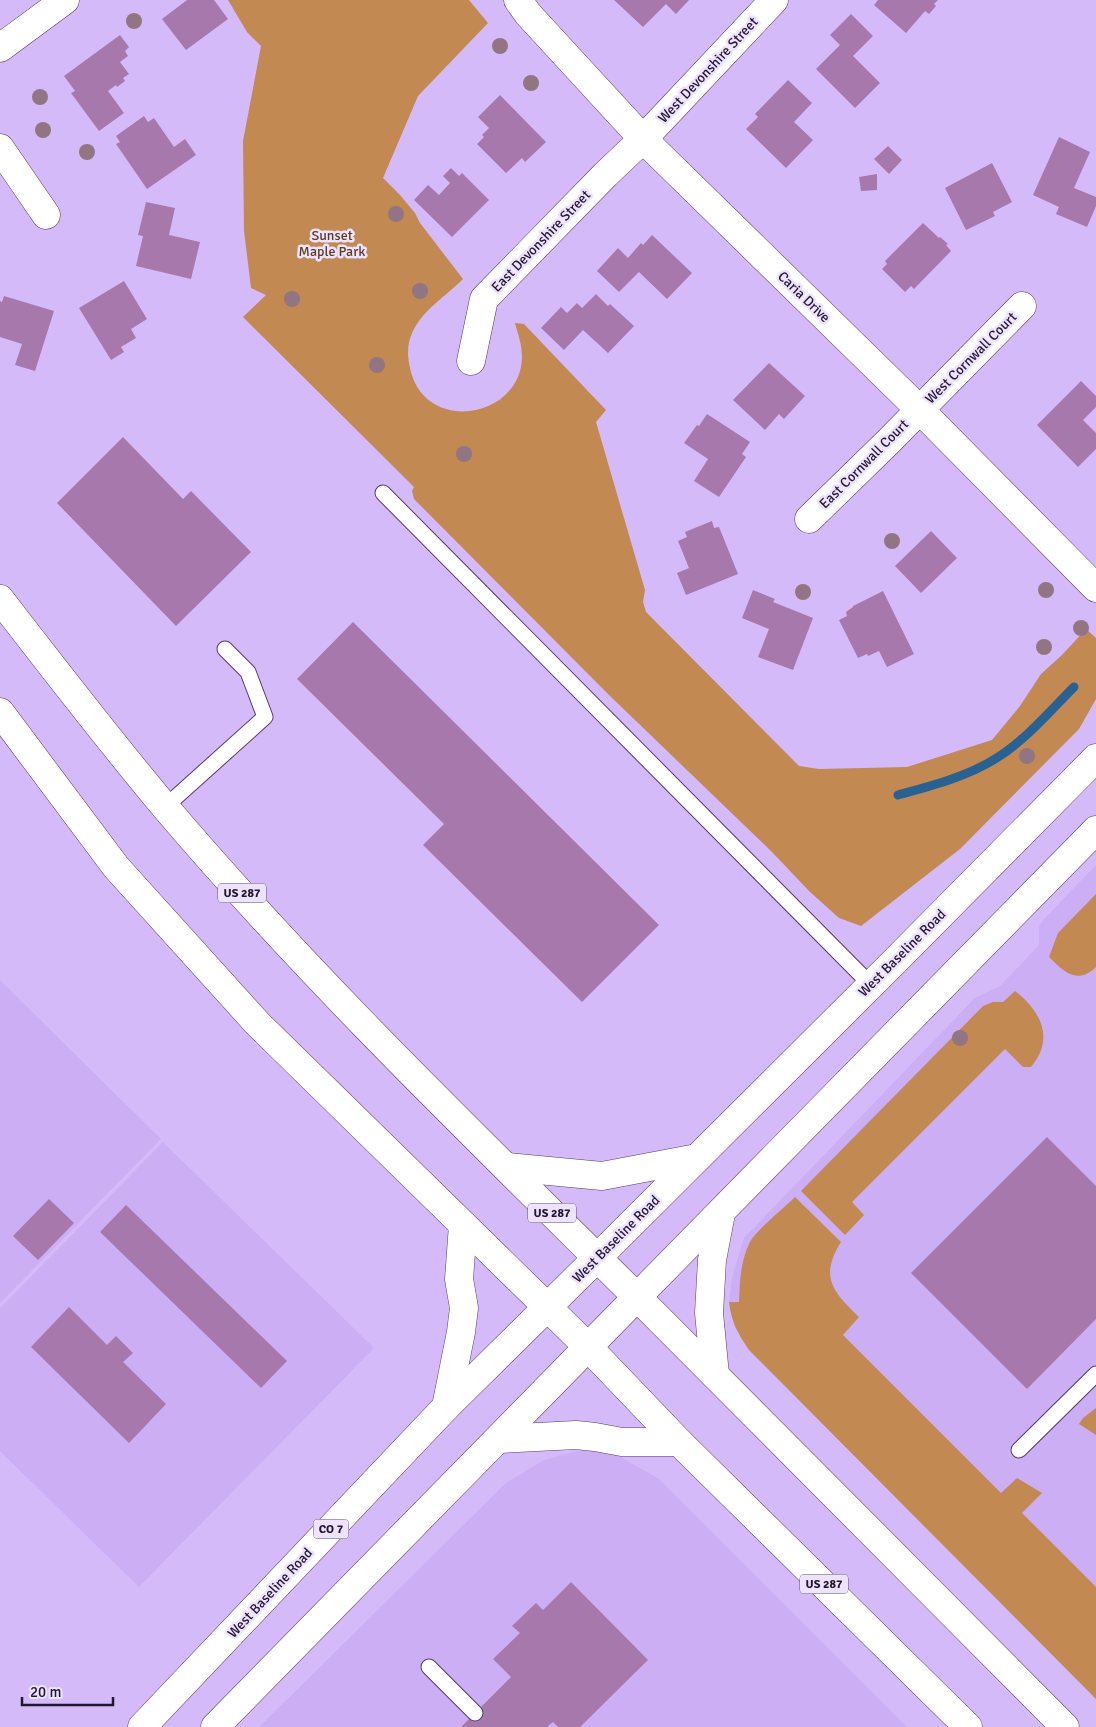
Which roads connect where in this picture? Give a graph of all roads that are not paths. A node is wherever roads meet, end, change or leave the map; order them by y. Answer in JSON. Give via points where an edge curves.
{"nodes":[{"id":1,"x":65,"y":0,"type":"edge"},
{"id":2,"x":518,"y":0,"type":"edge"},
{"id":3,"x":774,"y":0,"type":"edge"},
{"id":4,"x":0,"y":48,"type":"edge"},
{"id":5,"x":643,"y":139,"type":"junction"},
{"id":6,"x":0,"y":148,"type":"edge"},
{"id":7,"x":46,"y":215,"type":"dead end"},
{"id":8,"x":1022,"y":306,"type":"dead end"},
{"id":9,"x":471,"y":361,"type":"dead end"},
{"id":10,"x":920,"y":410,"type":"junction"},
{"id":11,"x":383,"y":493,"type":"dead end"},
{"id":12,"x":809,"y":518,"type":"dead end"},
{"id":13,"x":1096,"y":588,"type":"edge"},
{"id":14,"x":0,"y":599,"type":"edge"},
{"id":15,"x":225,"y":649,"type":"dead end"},
{"id":16,"x":0,"y":712,"type":"edge"},
{"id":17,"x":1096,"y":758,"type":"edge"},
{"id":18,"x":165,"y":807,"type":"junction"},
{"id":19,"x":1096,"y":830,"type":"edge"},
{"id":20,"x":871,"y":985,"type":"junction"},
{"id":21,"x":698,"y":1158,"type":"junction"},
{"id":22,"x":507,"y":1167,"type":"junction"},
{"id":23,"x":721,"y":1212,"type":"junction"},
{"id":24,"x":464,"y":1225,"type":"junction"},
{"id":25,"x":597,"y":1258,"type":"junction"},
{"id":26,"x":637,"y":1297,"type":"junction"},
{"id":27,"x":547,"y":1308,"type":"junction"},
{"id":28,"x":588,"y":1346,"type":"junction"},
{"id":29,"x":1096,"y":1374,"type":"edge"},
{"id":30,"x":715,"y":1375,"type":"junction"},
{"id":31,"x":446,"y":1407,"type":"junction"},
{"id":32,"x":498,"y":1439,"type":"junction"},
{"id":33,"x":680,"y":1442,"type":"junction"},
{"id":34,"x":1019,"y":1450,"type":"dead end"},
{"id":35,"x":429,"y":1667,"type":"dead end"},
{"id":36,"x":475,"y":1713,"type":"dead end"},
{"id":37,"x":142,"y":1727,"type":"edge"},
{"id":38,"x":215,"y":1727,"type":"edge"},
{"id":39,"x":968,"y":1727,"type":"edge"},
{"id":40,"x":1065,"y":1727,"type":"edge"}],
"edges":[{"from":1,"to":4,"type":"main road"},
{"from":2,"to":5,"type":"main road","name":"Caria Drive"},
{"from":3,"to":5,"type":"main road","name":"West Devonshire Street"},
{"from":5,"to":9,"type":"main road","name":"East Devonshire Street","via":[[484,299]]},
{"from":5,"to":10,"type":"main road","name":"Caria Drive"},
{"from":6,"to":7,"type":"main road"},
{"from":8,"to":10,"type":"main road","name":"West Cornwall Court"},
{"from":10,"to":12,"type":"main road","name":"East Cornwall Court"},
{"from":10,"to":13,"type":"main road","name":"Caria Drive"},
{"from":11,"to":20,"type":"lane"},
{"from":14,"to":18,"type":"main road","number":"US 287"},
{"from":15,"to":18,"type":"lane","via":[[248,672],[265,717]]},
{"from":16,"to":24,"type":"main road","number":"US 287","via":[[116,867],[182,942],[256,1023]]},
{"from":17,"to":20,"type":"main road","name":"West Baseline Road"},
{"from":18,"to":22,"type":"main road","number":"US 287","via":[[377,1038]]},
{"from":19,"to":23,"type":"main road"},
{"from":20,"to":21,"type":"main road","name":"West Baseline Road"},
{"from":21,"to":22,"type":"main road","via":[[602,1176]]},
{"from":21,"to":25,"type":"main road","name":"West Baseline Road"},
{"from":22,"to":25,"type":"main road","number":"US 287"},
{"from":23,"to":26,"type":"main road"},
{"from":23,"to":30,"type":"main road","via":[[712,1260],[709,1313]]},
{"from":24,"to":27,"type":"main road","number":"US 287"},
{"from":24,"to":31,"type":"main road","via":[[459,1279],[464,1308]]},
{"from":25,"to":26,"type":"main road","number":"US 287"},
{"from":25,"to":27,"type":"main road","name":"West Baseline Road","number":"CO 7"},
{"from":26,"to":28,"type":"main road"},
{"from":26,"to":30,"type":"main road","number":"US 287"},
{"from":27,"to":28,"type":"main road","number":"US 287"},
{"from":27,"to":31,"type":"main road","name":"West Baseline Road","number":"CO 7"},
{"from":28,"to":32,"type":"main road"},
{"from":28,"to":33,"type":"main road","number":"US 287"},
{"from":29,"to":34,"type":"lane"},
{"from":30,"to":40,"type":"main road","number":"US 287"},
{"from":31,"to":37,"type":"main road","name":"West Baseline Road","number":"CO 7"},
{"from":32,"to":33,"type":"main road","via":[[576,1436],[622,1442]]},
{"from":32,"to":38,"type":"main road"},
{"from":33,"to":39,"type":"main road","number":"US 287"},
{"from":35,"to":36,"type":"lane"}]}
